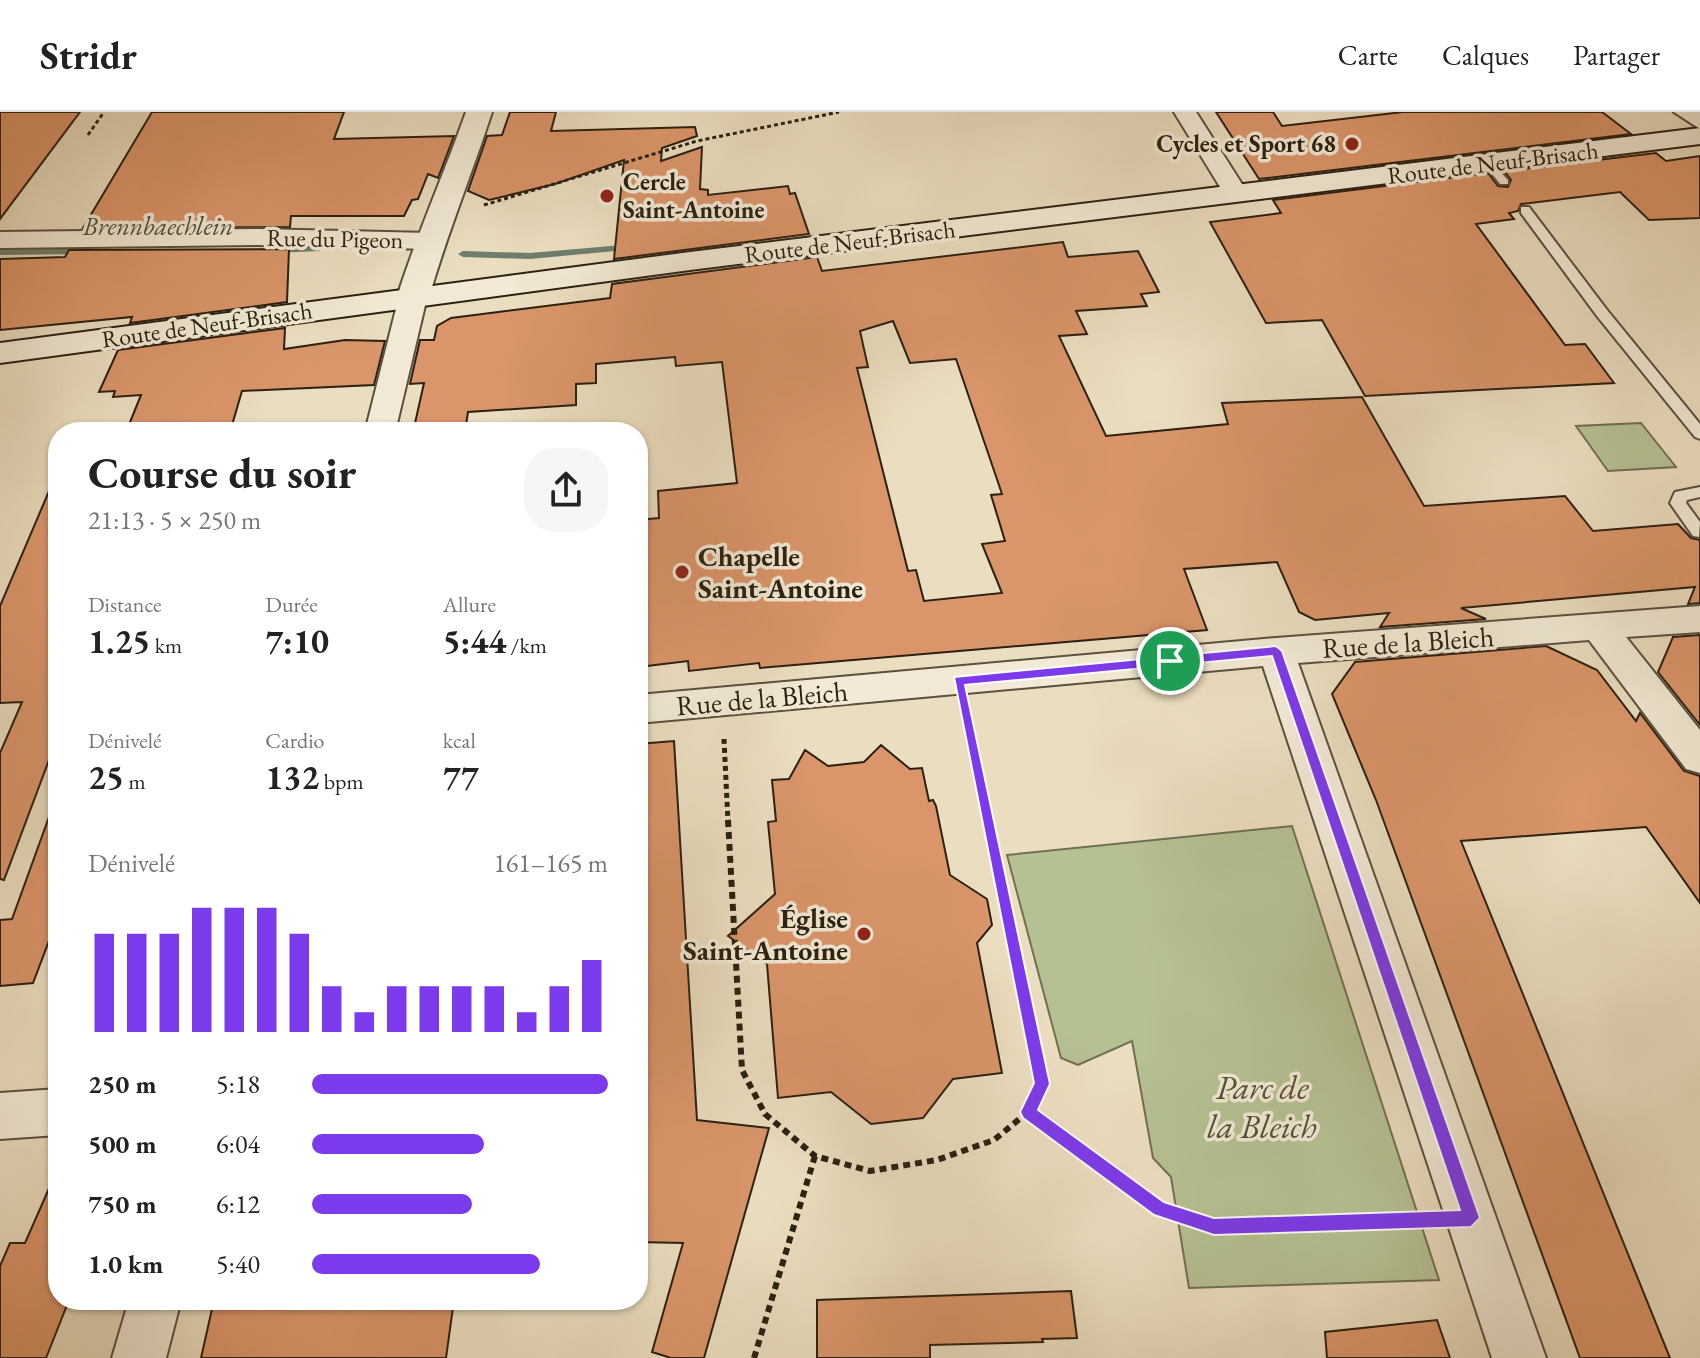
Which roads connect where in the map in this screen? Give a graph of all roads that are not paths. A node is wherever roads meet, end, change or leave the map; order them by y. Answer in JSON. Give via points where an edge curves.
{"nodes":[{"id":1,"x":479,"y":112,"type":"edge"},
{"id":2,"x":1185,"y":112,"type":"edge"},
{"id":3,"x":1685,"y":112,"type":"edge"},
{"id":4,"x":1700,"y":122,"type":"edge"},
{"id":5,"x":1700,"y":136,"type":"edge"},
{"id":6,"x":1237,"y":195,"type":"junction"},
{"id":7,"x":1525,"y":210,"type":"dead end"},
{"id":8,"x":0,"y":240,"type":"edge"},
{"id":9,"x":430,"y":241,"type":"junction"},
{"id":10,"x":413,"y":297,"type":"junction"},
{"id":11,"x":0,"y":353,"type":"edge"},
{"id":12,"x":382,"y":422,"type":"edge"},
{"id":13,"x":1700,"y":434,"type":"edge"},
{"id":14,"x":1700,"y":492,"type":"edge"},
{"id":15,"x":1699,"y":532,"type":"edge"},
{"id":16,"x":1700,"y":619,"type":"edge"},
{"id":17,"x":1599,"y":628,"type":"junction"},
{"id":18,"x":1276,"y":651,"type":"junction"},
{"id":19,"x":648,"y":708,"type":"edge"},
{"id":20,"x":1700,"y":758,"type":"edge"},
{"id":21,"x":48,"y":1113,"type":"edge"},
{"id":22,"x":0,"y":1116,"type":"edge"},
{"id":23,"x":152,"y":1310,"type":"edge"},
{"id":24,"x":139,"y":1358,"type":"edge"},
{"id":25,"x":1519,"y":1358,"type":"edge"}],
"edges":[{"from":1,"to":9,"type":"main road"},
{"from":2,"to":6,"type":"street"},
{"from":3,"to":4,"type":"street"},
{"from":5,"to":6,"type":"main road","name":"Route de Neuf-Brisach","via":[[1497,172]]},
{"from":6,"to":10,"type":"main road","name":"Route de Neuf-Brisach"},
{"from":7,"to":13,"type":"lane"},
{"from":8,"to":9,"type":"street","name":"Rue du Pigeon"},
{"from":9,"to":10,"type":"main road"},
{"from":10,"to":11,"type":"main road","name":"Route de Neuf-Brisach"},
{"from":10,"to":12,"type":"street"},
{"from":14,"to":15,"type":"lane","via":[[1680,496],[1678,503]]},
{"from":16,"to":17,"type":"street","name":"Rue de la Bleich"},
{"from":17,"to":18,"type":"street","name":"Rue de la Bleich"},
{"from":17,"to":20,"type":"street"},
{"from":18,"to":19,"type":"street","name":"Rue de la Bleich"},
{"from":18,"to":25,"type":"street"},
{"from":21,"to":22,"type":"street"},
{"from":23,"to":24,"type":"street"}]}
